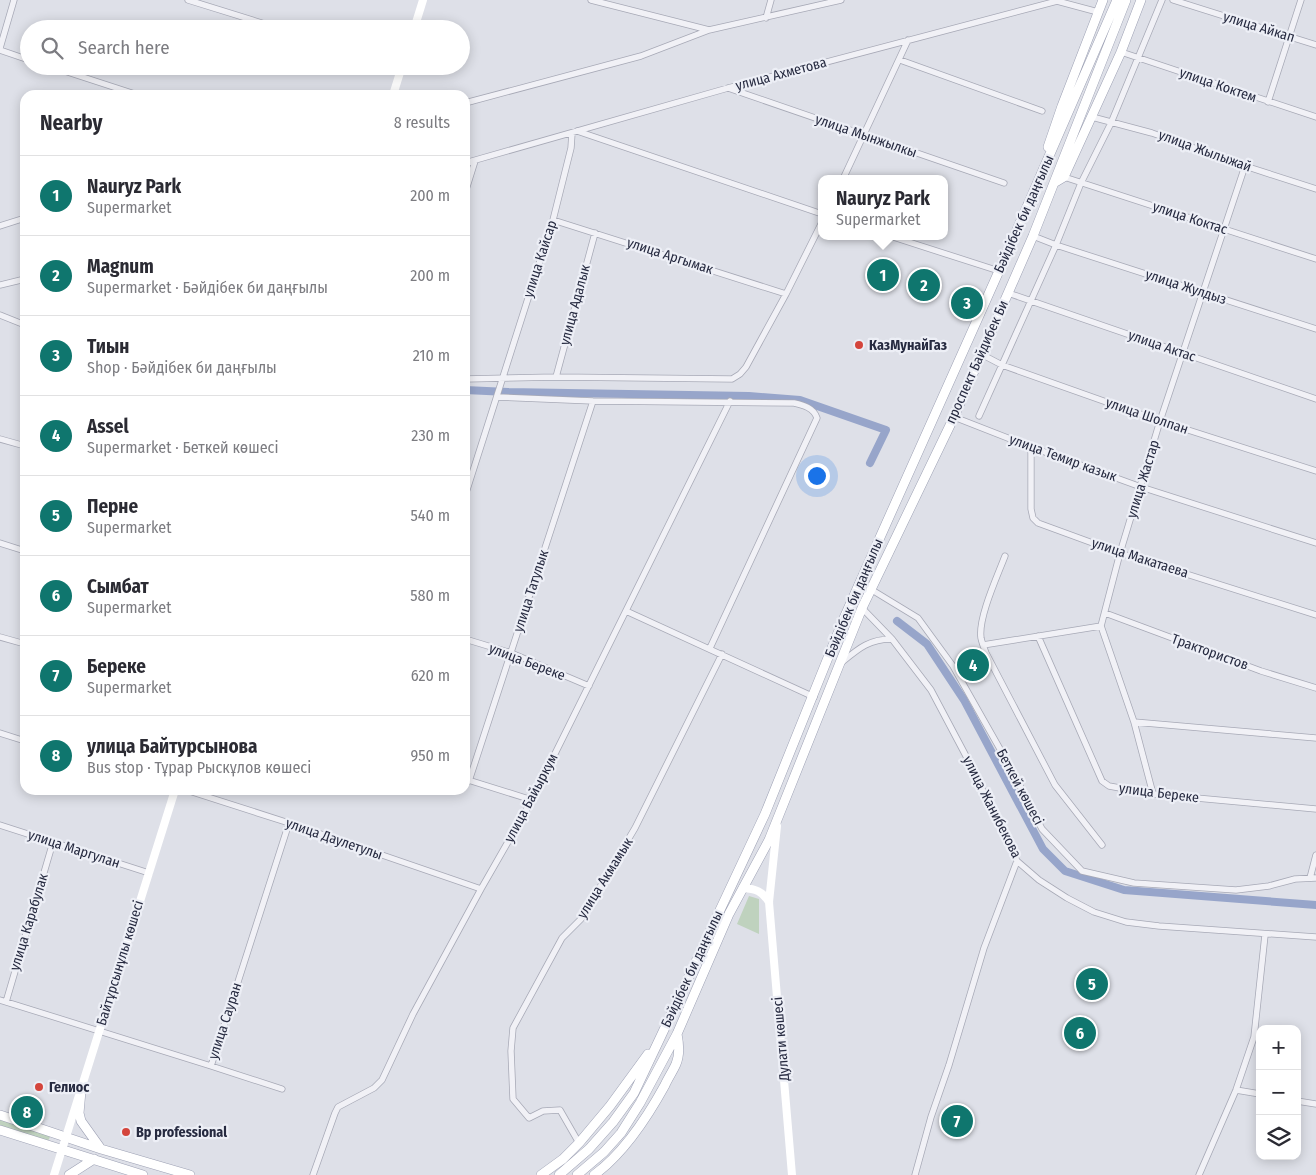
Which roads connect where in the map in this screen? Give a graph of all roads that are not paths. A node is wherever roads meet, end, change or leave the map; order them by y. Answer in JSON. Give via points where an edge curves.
{"nodes":[{"id":1,"x":14,"y":0,"type":"edge"},
{"id":2,"x":188,"y":0,"type":"edge"},
{"id":3,"x":423,"y":0,"type":"edge"},
{"id":4,"x":591,"y":0,"type":"edge"},
{"id":5,"x":771,"y":0,"type":"edge"},
{"id":6,"x":841,"y":0,"type":"edge"},
{"id":7,"x":1103,"y":0,"type":"edge"},
{"id":8,"x":1117,"y":0,"type":"edge"},
{"id":9,"x":1126,"y":0,"type":"edge"},
{"id":10,"x":1141,"y":0,"type":"edge"},
{"id":11,"x":1162,"y":0,"type":"edge"},
{"id":12,"x":1173,"y":0,"type":"edge"},
{"id":13,"x":1301,"y":0,"type":"edge"},
{"id":14,"x":1098,"y":12,"type":"junction"},
{"id":15,"x":766,"y":18,"type":"junction"},
{"id":16,"x":252,"y":20,"type":"edge"},
{"id":17,"x":417,"y":20,"type":"edge"},
{"id":18,"x":709,"y":30,"type":"junction"},
{"id":19,"x":1290,"y":36,"type":"junction"},
{"id":20,"x":908,"y":40,"type":"junction"},
{"id":21,"x":1316,"y":45,"type":"edge"},
{"id":22,"x":0,"y":49,"type":"edge"},
{"id":23,"x":1121,"y":52,"type":"junction"},
{"id":24,"x":20,"y":57,"type":"edge"},
{"id":25,"x":1138,"y":58,"type":"junction"},
{"id":26,"x":900,"y":60,"type":"junction"},
{"id":27,"x":77,"y":75,"type":"edge"},
{"id":28,"x":399,"y":75,"type":"edge"},
{"id":29,"x":728,"y":88,"type":"junction"},
{"id":30,"x":123,"y":90,"type":"edge"},
{"id":31,"x":395,"y":90,"type":"edge"},
{"id":32,"x":1268,"y":102,"type":"junction"},
{"id":33,"x":470,"y":103,"type":"edge"},
{"id":34,"x":1042,"y":111,"type":"dead end"},
{"id":35,"x":1092,"y":117,"type":"junction"},
{"id":36,"x":1316,"y":117,"type":"edge"},
{"id":37,"x":1111,"y":122,"type":"junction"},
{"id":38,"x":574,"y":132,"type":"junction"},
{"id":39,"x":865,"y":136,"type":"junction"},
{"id":40,"x":475,"y":161,"type":"junction"},
{"id":41,"x":470,"y":162,"type":"edge"},
{"id":42,"x":1245,"y":166,"type":"junction"},
{"id":43,"x":1043,"y":171,"type":"junction"},
{"id":44,"x":845,"y":175,"type":"edge"},
{"id":45,"x":470,"y":177,"type":"edge"},
{"id":46,"x":1064,"y":177,"type":"junction"},
{"id":47,"x":1004,"y":183,"type":"dead end"},
{"id":48,"x":1054,"y":183,"type":"junction"},
{"id":49,"x":1081,"y":183,"type":"junction"},
{"id":50,"x":1316,"y":189,"type":"edge"},
{"id":51,"x":818,"y":213,"type":"edge"},
{"id":52,"x":20,"y":220,"type":"edge"},
{"id":53,"x":553,"y":220,"type":"junction"},
{"id":54,"x":0,"y":226,"type":"edge"},
{"id":55,"x":1224,"y":228,"type":"junction"},
{"id":56,"x":818,"y":230,"type":"edge"},
{"id":57,"x":595,"y":232,"type":"junction"},
{"id":58,"x":1033,"y":236,"type":"junction"},
{"id":59,"x":902,"y":240,"type":"edge"},
{"id":60,"x":1056,"y":245,"type":"junction"},
{"id":61,"x":1316,"y":259,"type":"edge"},
{"id":62,"x":999,"y":271,"type":"junction"},
{"id":63,"x":20,"y":280,"type":"edge"},
{"id":64,"x":0,"y":285,"type":"edge"},
{"id":65,"x":1203,"y":291,"type":"junction"},
{"id":66,"x":1008,"y":293,"type":"junction"},
{"id":67,"x":786,"y":294,"type":"junction"},
{"id":68,"x":1030,"y":301,"type":"junction"},
{"id":69,"x":0,"y":314,"type":"edge"},
{"id":70,"x":20,"y":323,"type":"edge"},
{"id":71,"x":1316,"y":329,"type":"edge"},
{"id":72,"x":981,"y":354,"type":"junction"},
{"id":73,"x":1182,"y":354,"type":"junction"},
{"id":74,"x":1002,"y":365,"type":"junction"},
{"id":75,"x":556,"y":378,"type":"junction"},
{"id":76,"x":470,"y":379,"type":"edge"},
{"id":77,"x":501,"y":380,"type":"junction"},
{"id":78,"x":497,"y":397,"type":"junction"},
{"id":79,"x":1316,"y":399,"type":"edge"},
{"id":80,"x":593,"y":400,"type":"junction"},
{"id":81,"x":730,"y":402,"type":"junction"},
{"id":82,"x":979,"y":416,"type":"dead end"},
{"id":83,"x":954,"y":417,"type":"junction"},
{"id":84,"x":1160,"y":421,"type":"junction"},
{"id":85,"x":0,"y":439,"type":"edge"},
{"id":86,"x":20,"y":445,"type":"edge"},
{"id":87,"x":1031,"y":447,"type":"junction"},
{"id":88,"x":1316,"y":471,"type":"edge"},
{"id":89,"x":470,"y":481,"type":"edge"},
{"id":90,"x":1140,"y":487,"type":"junction"},
{"id":91,"x":0,"y":543,"type":"edge"},
{"id":92,"x":1316,"y":543,"type":"edge"},
{"id":93,"x":20,"y":549,"type":"edge"},
{"id":94,"x":1120,"y":553,"type":"junction"},
{"id":95,"x":1004,"y":556,"type":"dead end"},
{"id":96,"x":872,"y":590,"type":"junction"},
{"id":97,"x":862,"y":608,"type":"junction"},
{"id":98,"x":626,"y":611,"type":"junction"},
{"id":99,"x":1105,"y":613,"type":"junction"},
{"id":100,"x":1316,"y":615,"type":"edge"},
{"id":101,"x":1101,"y":626,"type":"junction"},
{"id":102,"x":1038,"y":636,"type":"junction"},
{"id":103,"x":0,"y":637,"type":"edge"},
{"id":104,"x":892,"y":638,"type":"junction"},
{"id":105,"x":470,"y":641,"type":"edge"},
{"id":106,"x":20,"y":643,"type":"edge"},
{"id":107,"x":983,"y":645,"type":"junction"},
{"id":108,"x":710,"y":648,"type":"junction"},
{"id":109,"x":511,"y":653,"type":"junction"},
{"id":110,"x":722,"y":654,"type":"junction"},
{"id":111,"x":839,"y":665,"type":"junction"},
{"id":112,"x":589,"y":686,"type":"junction"},
{"id":113,"x":1316,"y":688,"type":"edge"},
{"id":114,"x":814,"y":697,"type":"junction"},
{"id":115,"x":1134,"y":722,"type":"junction"},
{"id":116,"x":0,"y":733,"type":"edge"},
{"id":117,"x":1316,"y":738,"type":"edge"},
{"id":118,"x":20,"y":739,"type":"edge"},
{"id":119,"x":470,"y":771,"type":"edge"},
{"id":120,"x":470,"y":781,"type":"edge"},
{"id":121,"x":1153,"y":794,"type":"junction"},
{"id":122,"x":173,"y":795,"type":"edge"},
{"id":123,"x":202,"y":795,"type":"edge"},
{"id":124,"x":532,"y":800,"type":"junction"},
{"id":125,"x":1316,"y":809,"type":"edge"},
{"id":126,"x":778,"y":818,"type":"junction"},
{"id":127,"x":289,"y":823,"type":"junction"},
{"id":128,"x":0,"y":825,"type":"edge"},
{"id":129,"x":53,"y":842,"type":"junction"},
{"id":130,"x":1102,"y":845,"type":"dead end"},
{"id":131,"x":1316,"y":856,"type":"edge"},
{"id":132,"x":1017,"y":860,"type":"junction"},
{"id":133,"x":149,"y":873,"type":"junction"},
{"id":134,"x":1313,"y":878,"type":"edge"},
{"id":135,"x":743,"y":888,"type":"junction"},
{"id":136,"x":481,"y":889,"type":"junction"},
{"id":137,"x":769,"y":902,"type":"junction"},
{"id":138,"x":1265,"y":935,"type":"junction"},
{"id":139,"x":1316,"y":938,"type":"edge"},
{"id":140,"x":3,"y":1001,"type":"edge"},
{"id":141,"x":99,"y":1032,"type":"junction"},
{"id":142,"x":677,"y":1034,"type":"junction"},
{"id":143,"x":661,"y":1036,"type":"junction"},
{"id":144,"x":211,"y":1066,"type":"junction"},
{"id":145,"x":282,"y":1089,"type":"dead end"},
{"id":146,"x":1236,"y":1090,"type":"junction"},
{"id":147,"x":81,"y":1091,"type":"junction"},
{"id":148,"x":1256,"y":1093,"type":"edge"},
{"id":149,"x":1301,"y":1102,"type":"edge"},
{"id":150,"x":1316,"y":1104,"type":"edge"},
{"id":151,"x":0,"y":1115,"type":"edge"},
{"id":152,"x":0,"y":1130,"type":"edge"},
{"id":153,"x":66,"y":1136,"type":"junction"},
{"id":154,"x":579,"y":1143,"type":"junction"},
{"id":155,"x":62,"y":1149,"type":"junction"},
{"id":156,"x":101,"y":1149,"type":"junction"},
{"id":157,"x":94,"y":1160,"type":"junction"},
{"id":158,"x":54,"y":1175,"type":"edge"},
{"id":159,"x":69,"y":1175,"type":"edge"},
{"id":160,"x":143,"y":1175,"type":"edge"},
{"id":161,"x":190,"y":1175,"type":"edge"},
{"id":162,"x":313,"y":1175,"type":"edge"},
{"id":163,"x":541,"y":1175,"type":"edge"},
{"id":164,"x":559,"y":1175,"type":"edge"},
{"id":165,"x":577,"y":1175,"type":"edge"},
{"id":166,"x":594,"y":1175,"type":"edge"},
{"id":167,"x":792,"y":1175,"type":"edge"},
{"id":168,"x":915,"y":1175,"type":"edge"},
{"id":169,"x":1199,"y":1175,"type":"edge"}],
"edges":[{"from":1,"to":22,"type":"street"},
{"from":2,"to":16,"type":"street"},
{"from":3,"to":17,"type":"main road"},
{"from":4,"to":18,"type":"street"},
{"from":5,"to":15,"type":"street"},
{"from":6,"to":15,"type":"street"},
{"from":7,"to":14,"type":"main road"},
{"from":8,"to":43,"type":"main road","name":"Бәйдібек би даңғылы"},
{"from":9,"to":48,"type":"main road","name":"проспект Байдибек Би"},
{"from":10,"to":23,"type":"main road"},
{"from":11,"to":25,"type":"street"},
{"from":12,"to":19,"type":"street","name":"улица Айкап"},
{"from":13,"to":19,"type":"street"},
{"from":14,"to":20,"type":"street","name":"улица Ахметова","via":[[1057,1]]},
{"from":14,"to":43,"type":"main road","via":[[1047,149]]},
{"from":15,"to":18,"type":"street"},
{"from":18,"to":33,"type":"street","via":[[641,56]]},
{"from":19,"to":21,"type":"street","name":"улица Айкап"},
{"from":19,"to":32,"type":"street"},
{"from":20,"to":26,"type":"street"},
{"from":20,"to":29,"type":"street","name":"улица Ахметова"},
{"from":22,"to":24,"type":"street"},
{"from":23,"to":25,"type":"street","name":"улица Коктем"},
{"from":23,"to":35,"type":"main road"},
{"from":25,"to":32,"type":"street","name":"улица Коктем"},
{"from":25,"to":37,"type":"street"},
{"from":26,"to":34,"type":"street"},
{"from":26,"to":39,"type":"street"},
{"from":27,"to":30,"type":"street"},
{"from":28,"to":31,"type":"main road"},
{"from":29,"to":38,"type":"street","name":"улица Ахметова"},
{"from":29,"to":39,"type":"street","name":"улица Мынжылкы"},
{"from":32,"to":36,"type":"street","name":"улица Коктем"},
{"from":35,"to":37,"type":"street","name":"улица Жылыжай"},
{"from":35,"to":46,"type":"main road"},
{"from":37,"to":42,"type":"street","name":"улица Жылыжай","via":[[1152,132]]},
{"from":37,"to":49,"type":"street"},
{"from":38,"to":40,"type":"street","name":"улица Ахметова"},
{"from":38,"to":51,"type":"street"},
{"from":38,"to":53,"type":"street","name":"улица Кайсар"},
{"from":39,"to":44,"type":"street"},
{"from":39,"to":47,"type":"street","name":"улица Мынжылкы"},
{"from":40,"to":41,"type":"street","name":"улица Ахметова"},
{"from":40,"to":45,"type":"street"},
{"from":42,"to":50,"type":"street","name":"улица Жылыжай"},
{"from":42,"to":55,"type":"street","name":"улица Жастар"},
{"from":43,"to":62,"type":"main road","name":"Бәйдібек би даңғылы"},
{"from":46,"to":48,"type":"main road"},
{"from":46,"to":49,"type":"street","name":"улица Коктас"},
{"from":48,"to":58,"type":"main road","name":"проспект Байдибек Би"},
{"from":49,"to":55,"type":"street","name":"улица Коктас"},
{"from":49,"to":60,"type":"street"},
{"from":52,"to":54,"type":"street"},
{"from":53,"to":57,"type":"street","name":"улица Аргымак"},
{"from":53,"to":77,"type":"street","name":"улица Кайсар"},
{"from":55,"to":61,"type":"street","name":"улица Коктас"},
{"from":55,"to":65,"type":"street","name":"улица Жастар"},
{"from":56,"to":67,"type":"street"},
{"from":57,"to":67,"type":"street","name":"улица Аргымак"},
{"from":57,"to":75,"type":"street","name":"улица Адалык"},
{"from":58,"to":60,"type":"street","name":"улица Жулдыз"},
{"from":58,"to":66,"type":"main road","name":"проспект Байдибек Би"},
{"from":59,"to":62,"type":"street"},
{"from":60,"to":65,"type":"street","name":"улица Жулдыз"},
{"from":60,"to":68,"type":"street"},
{"from":62,"to":114,"type":"main road","name":"Бәйдібек би даңғылы","via":[[844,618]]},
{"from":63,"to":64,"type":"street"},
{"from":65,"to":71,"type":"street","name":"улица Жулдыз"},
{"from":65,"to":73,"type":"street","name":"улица Жастар"},
{"from":66,"to":68,"type":"street","name":"улица Актас"},
{"from":66,"to":72,"type":"main road","name":"проспект Байдибек Би"},
{"from":67,"to":75,"type":"street","via":[[746,367],[732,378]]},
{"from":68,"to":73,"type":"street","name":"улица Актас"},
{"from":68,"to":74,"type":"street"},
{"from":69,"to":70,"type":"street"},
{"from":72,"to":74,"type":"street","name":"улица Шолпан"},
{"from":72,"to":83,"type":"main road","name":"проспект Байдибек Би"},
{"from":73,"to":79,"type":"street","name":"улица Актас"},
{"from":73,"to":84,"type":"street","name":"улица Жастар"},
{"from":74,"to":82,"type":"street"},
{"from":74,"to":84,"type":"street","name":"улица Шолпан"},
{"from":75,"to":77,"type":"street"},
{"from":76,"to":77,"type":"street"},
{"from":77,"to":78,"type":"street","name":"улица Кайсар"},
{"from":78,"to":80,"type":"street"},
{"from":78,"to":89,"type":"street"},
{"from":80,"to":81,"type":"street"},
{"from":80,"to":109,"type":"street","name":"улица Татулык"},
{"from":81,"to":98,"type":"street","name":"улица Байыркум"},
{"from":81,"to":108,"type":"street","via":[[794,402],[813,411],[817,418]]},
{"from":83,"to":87,"type":"street","name":"улица Темир казык"},
{"from":83,"to":96,"type":"main road","name":"проспект Байдибек Би"},
{"from":84,"to":88,"type":"street","name":"улица Шолпан"},
{"from":84,"to":90,"type":"street","name":"улица Жастар"},
{"from":85,"to":86,"type":"street"},
{"from":87,"to":90,"type":"street","name":"улица Темир казык"},
{"from":87,"to":94,"type":"street","name":"улица Макатаева","via":[[1033,518]]},
{"from":90,"to":92,"type":"street","name":"улица Темир казык"},
{"from":90,"to":94,"type":"street","name":"улица Жастар"},
{"from":91,"to":93,"type":"street"},
{"from":94,"to":99,"type":"street","name":"улица Жастар"},
{"from":94,"to":100,"type":"street","name":"улица Макатаева"},
{"from":95,"to":107,"type":"street","via":[[984,615]]},
{"from":96,"to":97,"type":"main road","name":"проспект Байдибек Би"},
{"from":96,"to":134,"type":"street","name":"Беткей көшесі","via":[[918,618],[953,666],[1042,829],[1082,871],[1134,883],[1236,890]]},
{"from":97,"to":104,"type":"street","name":"улица Жанибекова"},
{"from":97,"to":111,"type":"main road","name":"Бәйдібек би даңғылы"},
{"from":98,"to":108,"type":"street"},
{"from":98,"to":112,"type":"street","name":"улица Байыркум"},
{"from":99,"to":101,"type":"street","name":"улица Жастар"},
{"from":99,"to":113,"type":"street","name":"Трактористов"},
{"from":101,"to":102,"type":"street"},
{"from":101,"to":115,"type":"street"},
{"from":102,"to":107,"type":"street"},
{"from":102,"to":121,"type":"street","name":"улица Береке","via":[[1102,780],[1109,786]]},
{"from":103,"to":106,"type":"street"},
{"from":104,"to":111,"type":"street","via":[[871,642]]},
{"from":104,"to":132,"type":"street","name":"улица Жанибекова","via":[[931,690]]},
{"from":105,"to":109,"type":"street","name":"улица Береке"},
{"from":107,"to":130,"type":"street","via":[[1055,785]]},
{"from":108,"to":110,"type":"street"},
{"from":109,"to":112,"type":"street","name":"улица Береке"},
{"from":109,"to":119,"type":"street","name":"улица Татулык"},
{"from":110,"to":114,"type":"street"},
{"from":110,"to":154,"type":"street","name":"улица Акмамык","via":[[635,828],[581,919],[562,938],[513,1028],[513,1099],[529,1118],[543,1111],[560,1110]]},
{"from":111,"to":126,"type":"main road","name":"Бәйдібек би даңғылы"},
{"from":112,"to":124,"type":"street","name":"улица Байыркум"},
{"from":114,"to":143,"type":"main road","name":"Бәйдібек би даңғылы","via":[[765,814]]},
{"from":115,"to":117,"type":"street"},
{"from":115,"to":121,"type":"street"},
{"from":116,"to":118,"type":"street"},
{"from":120,"to":124,"type":"street"},
{"from":121,"to":125,"type":"street","name":"улица Береке"},
{"from":122,"to":133,"type":"main road","name":"Байтұрсынұлы көшесі"},
{"from":123,"to":127,"type":"street","name":"улица Даулетулы"},
{"from":124,"to":136,"type":"street","name":"улица Байыркум"},
{"from":126,"to":135,"type":"main road","name":"Бәйдібек би даңғылы"},
{"from":126,"to":137,"type":"main road","name":"Дулати көшесі"},
{"from":127,"to":136,"type":"street","name":"улица Даулетулы"},
{"from":127,"to":144,"type":"street","name":"улица Сауран"},
{"from":128,"to":129,"type":"street","name":"улица Маргулан"},
{"from":129,"to":133,"type":"street","name":"улица Маргулан"},
{"from":129,"to":140,"type":"street","name":"улица Карабулак"},
{"from":131,"to":134,"type":"street"},
{"from":132,"to":138,"type":"street","name":"улица Жанибекова","via":[[1039,880],[1067,898],[1094,912],[1126,922]]},
{"from":132,"to":168,"type":"street","via":[[984,948]]},
{"from":133,"to":141,"type":"main road","name":"Байтұрсынұлы көшесі"},
{"from":135,"to":137,"type":"main road","via":[[756,889]]},
{"from":135,"to":142,"type":"main road","name":"Бәйдібек би даңғылы"},
{"from":136,"to":162,"type":"street","name":"улица Байыркум","via":[[413,1014],[382,1080],[374,1088],[343,1104],[335,1113]]},
{"from":137,"to":167,"type":"main road","name":"Дулати көшесі"},
{"from":138,"to":139,"type":"street","name":"улица Жанибекова"},
{"from":138,"to":146,"type":"street","via":[[1254,1037]]},
{"from":140,"to":141,"type":"street","name":"улица Сауран"},
{"from":141,"to":144,"type":"street","name":"улица Сауран"},
{"from":141,"to":147,"type":"main road","name":"Байтұрсынұлы көшесі"},
{"from":142,"to":165,"type":"main road","name":"Бәйдібек би даңғылы","via":[[621,1133]]},
{"from":142,"to":166,"type":"main road","via":[[676,1064],[658,1097],[628,1141]]},
{"from":143,"to":154,"type":"main road"},
{"from":143,"to":164,"type":"main road","name":"Бәйдібек би даңғылы","via":[[634,1094],[589,1149]]},
{"from":144,"to":145,"type":"street"},
{"from":146,"to":148,"type":"street"},
{"from":146,"to":169,"type":"street"},
{"from":147,"to":153,"type":"main road","name":"Байтұрсынұлы көшесі"},
{"from":147,"to":156,"type":"main road","via":[[81,1121]]},
{"from":149,"to":150,"type":"street"},
{"from":151,"to":153,"type":"main road"},
{"from":152,"to":155,"type":"main road"},
{"from":153,"to":155,"type":"main road","name":"Байтұрсынұлы көшесі"},
{"from":153,"to":156,"type":"main road"},
{"from":154,"to":163,"type":"main road","via":[[564,1159]]},
{"from":155,"to":157,"type":"main road"},
{"from":155,"to":158,"type":"main road"},
{"from":156,"to":161,"type":"main road"},
{"from":157,"to":159,"type":"main road"},
{"from":157,"to":160,"type":"main road"}]}
